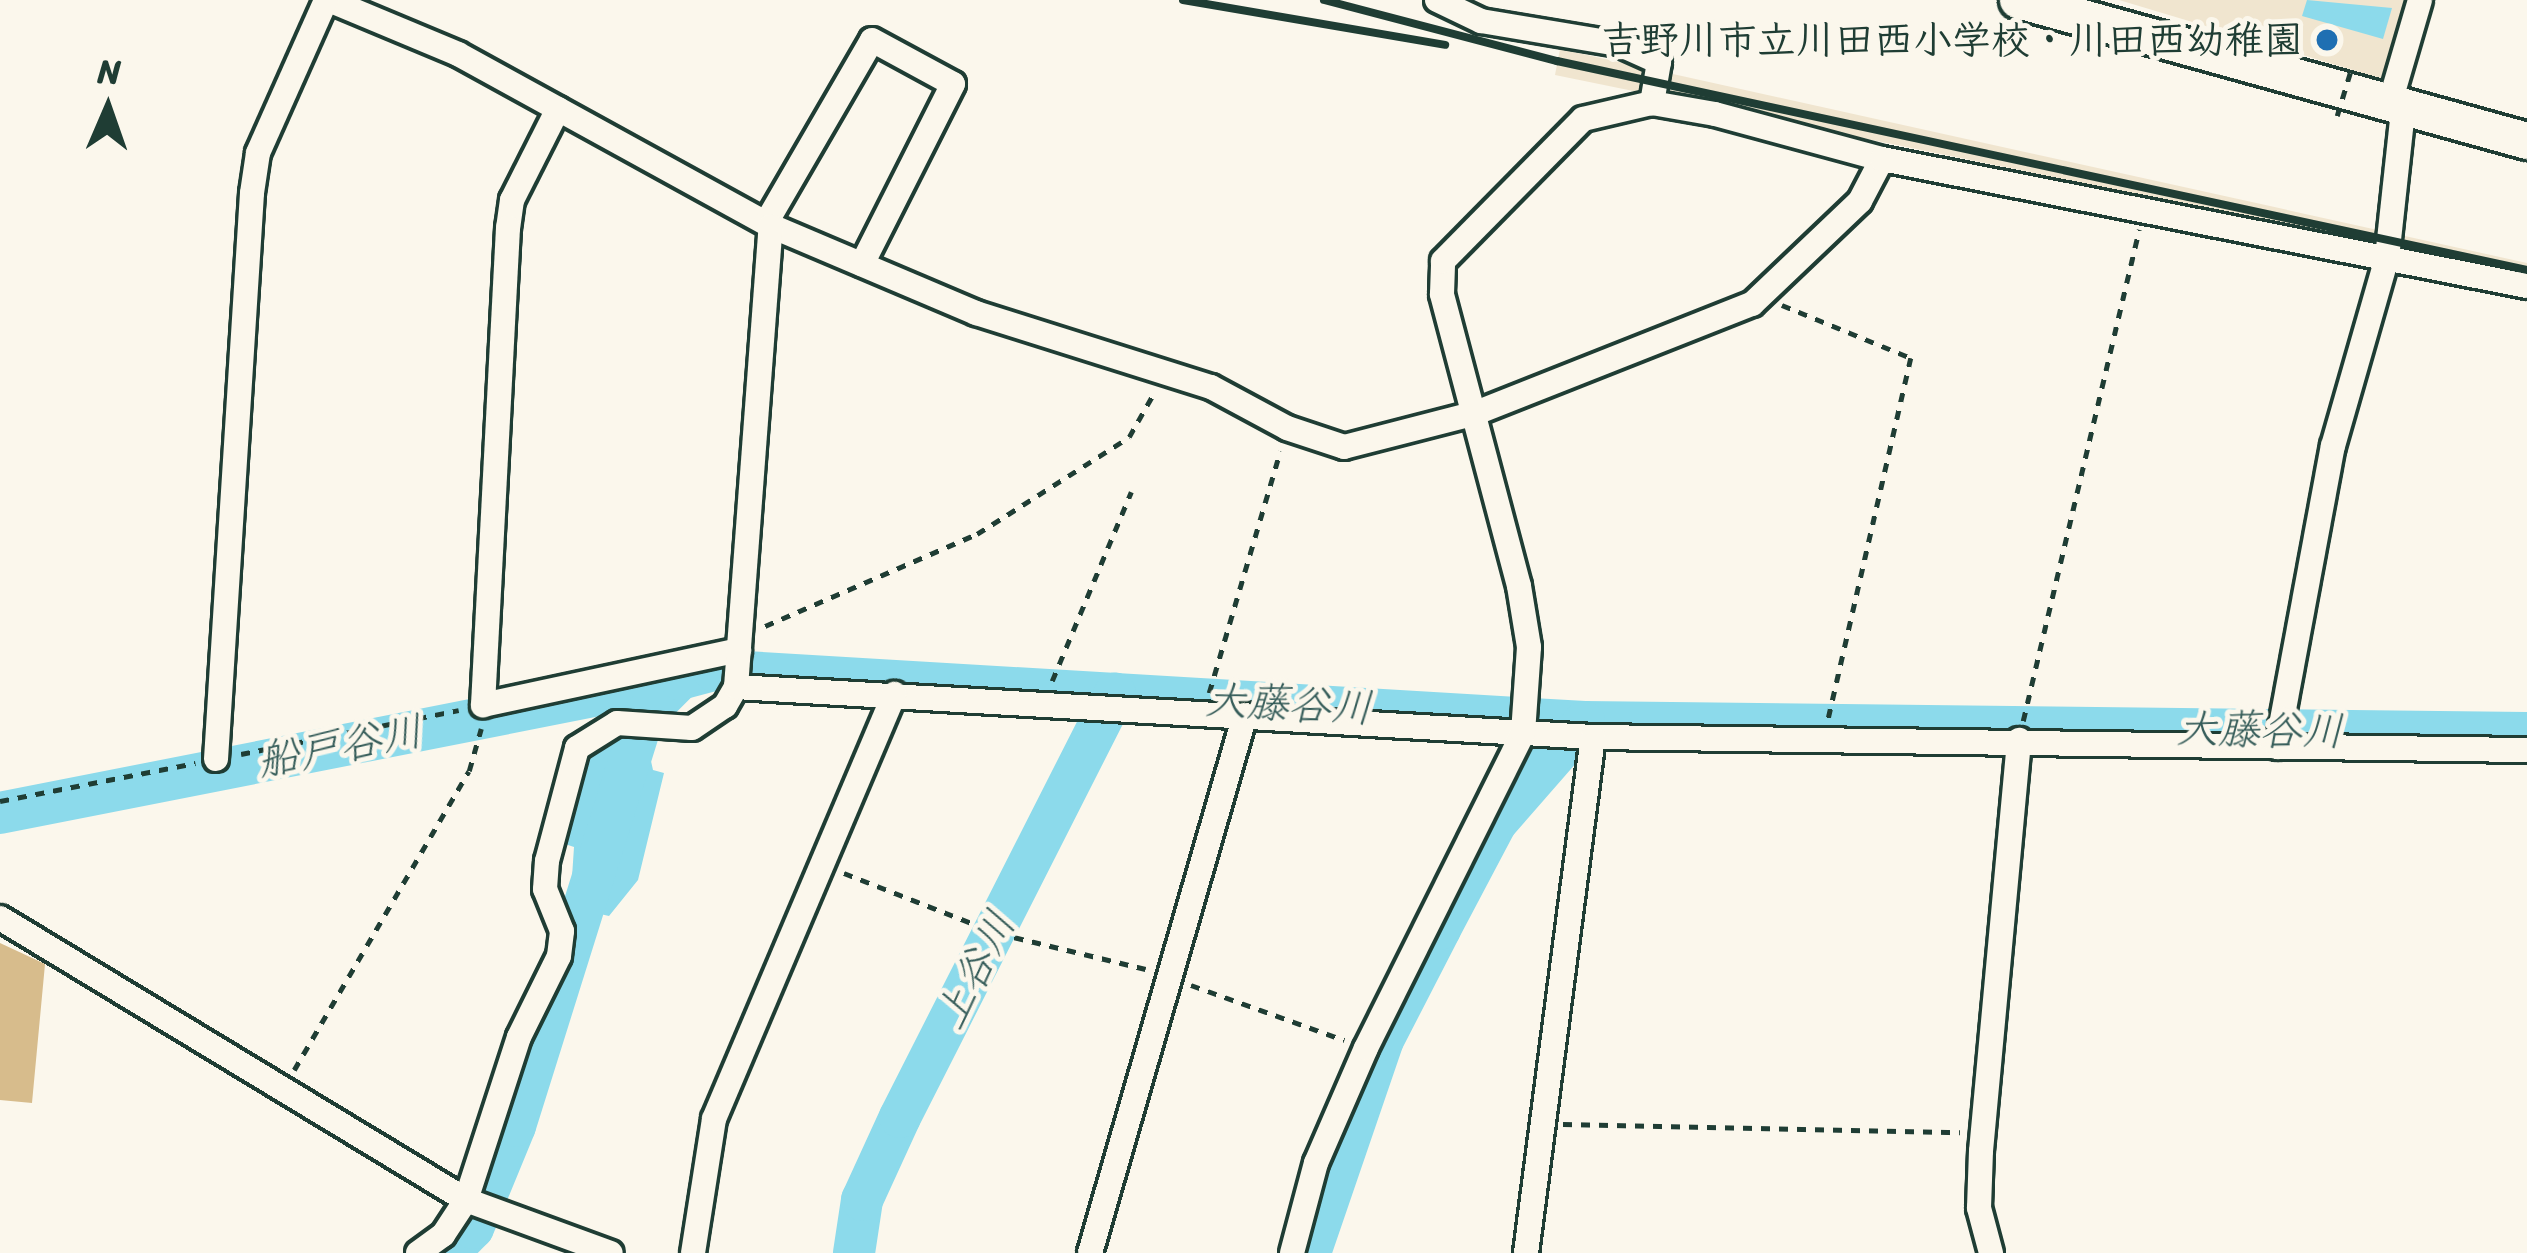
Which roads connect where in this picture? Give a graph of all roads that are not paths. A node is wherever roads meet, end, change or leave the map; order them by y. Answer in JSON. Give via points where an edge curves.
{"nodes":[{"id":1,"x":327,"y":0,"type":"edge"},
{"id":2,"x":1437,"y":0,"type":"edge"},
{"id":3,"x":2018,"y":0,"type":"edge"},
{"id":4,"x":2420,"y":0,"type":"edge"},
{"id":5,"x":1652,"y":103,"type":"junction"},
{"id":6,"x":2396,"y":108,"type":"junction"},
{"id":7,"x":558,"y":109,"type":"junction"},
{"id":8,"x":2527,"y":141,"type":"edge"},
{"id":9,"x":1882,"y":159,"type":"junction"},
{"id":10,"x":768,"y":224,"type":"junction"},
{"id":11,"x":2387,"y":258,"type":"junction"},
{"id":12,"x":862,"y":264,"type":"junction"},
{"id":13,"x":2527,"y":286,"type":"edge"},
{"id":14,"x":1476,"y":413,"type":"junction"},
{"id":15,"x":737,"y":670,"type":"junction"},
{"id":16,"x":894,"y":694,"type":"junction"},
{"id":17,"x":1245,"y":716,"type":"junction"},
{"id":18,"x":1524,"y":723,"type":"junction"},
{"id":19,"x":2021,"y":731,"type":"junction"},
{"id":20,"x":2278,"y":734,"type":"junction"},
{"id":21,"x":1577,"y":736,"type":"junction"},
{"id":22,"x":2527,"y":750,"type":"edge"},
{"id":23,"x":216,"y":759,"type":"road end"},
{"id":24,"x":0,"y":918,"type":"edge"},
{"id":25,"x":479,"y":1205,"type":"junction"},
{"id":26,"x":418,"y":1253,"type":"edge"},
{"id":27,"x":611,"y":1253,"type":"edge"},
{"id":28,"x":693,"y":1253,"type":"edge"},
{"id":29,"x":1090,"y":1253,"type":"edge"},
{"id":30,"x":1292,"y":1253,"type":"edge"},
{"id":31,"x":1526,"y":1253,"type":"edge"},
{"id":32,"x":1991,"y":1253,"type":"edge"}],
"edges":[{"from":1,"to":7,"type":"street","via":[[458,54]]},
{"from":1,"to":23,"type":"street","via":[[258,153],[252,193]]},
{"from":2,"to":5,"type":"street","via":[[1480,21],[1619,44],[1659,62]]},
{"from":3,"to":6,"type":"highway"},
{"from":4,"to":6,"type":"street"},
{"from":5,"to":9,"type":"street"},
{"from":5,"to":14,"type":"street","via":[[1583,118],[1443,262],[1442,294]]},
{"from":6,"to":8,"type":"highway"},
{"from":6,"to":11,"type":"street"},
{"from":7,"to":10,"type":"street"},
{"from":7,"to":15,"type":"street","via":[[512,200],[508,229],[482,714]]},
{"from":9,"to":11,"type":"street"},
{"from":9,"to":14,"type":"street","via":[[1860,201],[1760,296],[1616,364]]},
{"from":10,"to":12,"type":"street"},
{"from":10,"to":12,"type":"street","via":[[872,40],[953,84]]},
{"from":10,"to":15,"type":"street"},
{"from":11,"to":13,"type":"street"},
{"from":11,"to":20,"type":"street","via":[[2333,446]]},
{"from":12,"to":14,"type":"street","via":[[976,314],[1161,370],[1344,447]]},
{"from":14,"to":18,"type":"street","via":[[1529,647]]},
{"from":15,"to":16,"type":"street"},
{"from":15,"to":25,"type":"street","via":[[725,706],[692,728],[639,727],[577,748],[547,861],[545,889],[562,943],[519,1036]]},
{"from":16,"to":17,"type":"street"},
{"from":16,"to":28,"type":"street","via":[[714,1119]]},
{"from":17,"to":18,"type":"street"},
{"from":17,"to":29,"type":"street"},
{"from":18,"to":21,"type":"street"},
{"from":18,"to":30,"type":"street","via":[[1316,1162]]},
{"from":19,"to":20,"type":"street"},
{"from":19,"to":21,"type":"street"},
{"from":19,"to":32,"type":"street","via":[[1983,1132],[1979,1208]]},
{"from":20,"to":22,"type":"street"},
{"from":21,"to":31,"type":"street"},
{"from":24,"to":25,"type":"street"},
{"from":25,"to":26,"type":"street"},
{"from":25,"to":27,"type":"street"}]}
